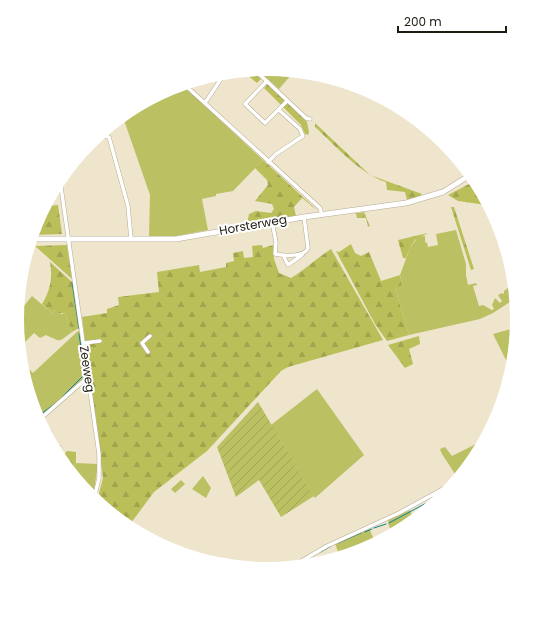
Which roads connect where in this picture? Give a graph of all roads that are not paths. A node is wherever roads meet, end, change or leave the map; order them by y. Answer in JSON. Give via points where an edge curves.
{"nodes":[{"id":1,"x":262,"y":76,"type":"edge"},
{"id":2,"x":220,"y":81,"type":"edge"},
{"id":3,"x":267,"y":81,"type":"junction"},
{"id":4,"x":189,"y":89,"type":"edge"},
{"id":5,"x":287,"y":101,"type":"junction"},
{"id":6,"x":205,"y":103,"type":"junction"},
{"id":7,"x":279,"y":110,"type":"junction"},
{"id":8,"x":310,"y":119,"type":"dead end"},
{"id":9,"x":107,"y":137,"type":"edge"},
{"id":10,"x":268,"y":162,"type":"junction"},
{"id":11,"x":465,"y":178,"type":"edge"},
{"id":12,"x":62,"y":190,"type":"edge"},
{"id":13,"x":322,"y":215,"type":"junction"},
{"id":14,"x":304,"y":217,"type":"junction"},
{"id":15,"x":272,"y":222,"type":"junction"},
{"id":16,"x":38,"y":239,"type":"edge"},
{"id":17,"x":68,"y":240,"type":"junction"},
{"id":18,"x":131,"y":240,"type":"junction"},
{"id":19,"x":283,"y":255,"type":"junction"},
{"id":20,"x":302,"y":255,"type":"junction"},
{"id":21,"x":150,"y":336,"type":"dead end"},
{"id":22,"x":100,"y":341,"type":"dead end"},
{"id":23,"x":84,"y":343,"type":"junction"},
{"id":24,"x":148,"y":352,"type":"dead end"},
{"id":25,"x":88,"y":377,"type":"junction"},
{"id":26,"x":44,"y":416,"type":"edge"},
{"id":27,"x":95,"y":491,"type":"edge"},
{"id":28,"x":439,"y":491,"type":"edge"},
{"id":29,"x":304,"y":559,"type":"edge"}],
"edges":[{"from":1,"to":3,"type":"street"},
{"from":2,"to":6,"type":"street"},
{"from":3,"to":5,"type":"street"},
{"from":3,"to":7,"type":"street","via":[[245,104],[265,123]]},
{"from":4,"to":6,"type":"street"},
{"from":5,"to":7,"type":"street"},
{"from":5,"to":8,"type":"street"},
{"from":6,"to":10,"type":"street"},
{"from":7,"to":10,"type":"street","via":[[300,129],[302,136]]},
{"from":9,"to":18,"type":"street","via":[[128,206]]},
{"from":10,"to":13,"type":"street","via":[[320,208]]},
{"from":11,"to":13,"type":"main road","name":"Horsterweg","via":[[428,198]]},
{"from":12,"to":17,"type":"street","name":"Zeeweg"},
{"from":13,"to":14,"type":"main road","name":"Horsterweg"},
{"from":14,"to":15,"type":"main road","name":"Horsterweg"},
{"from":14,"to":20,"type":"street","via":[[308,248]]},
{"from":15,"to":18,"type":"main road","name":"Horsterweg","via":[[176,239]]},
{"from":15,"to":19,"type":"street","via":[[276,242],[275,254]]},
{"from":16,"to":17,"type":"main road","name":"Horsterweg"},
{"from":17,"to":18,"type":"main road","name":"Horsterweg"},
{"from":17,"to":23,"type":"street","name":"Zeeweg"},
{"from":19,"to":20,"type":"street"},
{"from":19,"to":20,"type":"street","via":[[288,265]]},
{"from":21,"to":24,"type":"street","via":[[142,344]]},
{"from":22,"to":23,"type":"street"},
{"from":23,"to":25,"type":"street","name":"Zeeweg"},
{"from":25,"to":26,"type":"street"},
{"from":25,"to":27,"type":"street","name":"Zeeweg","via":[[100,464]]},
{"from":28,"to":29,"type":"street"}]}
